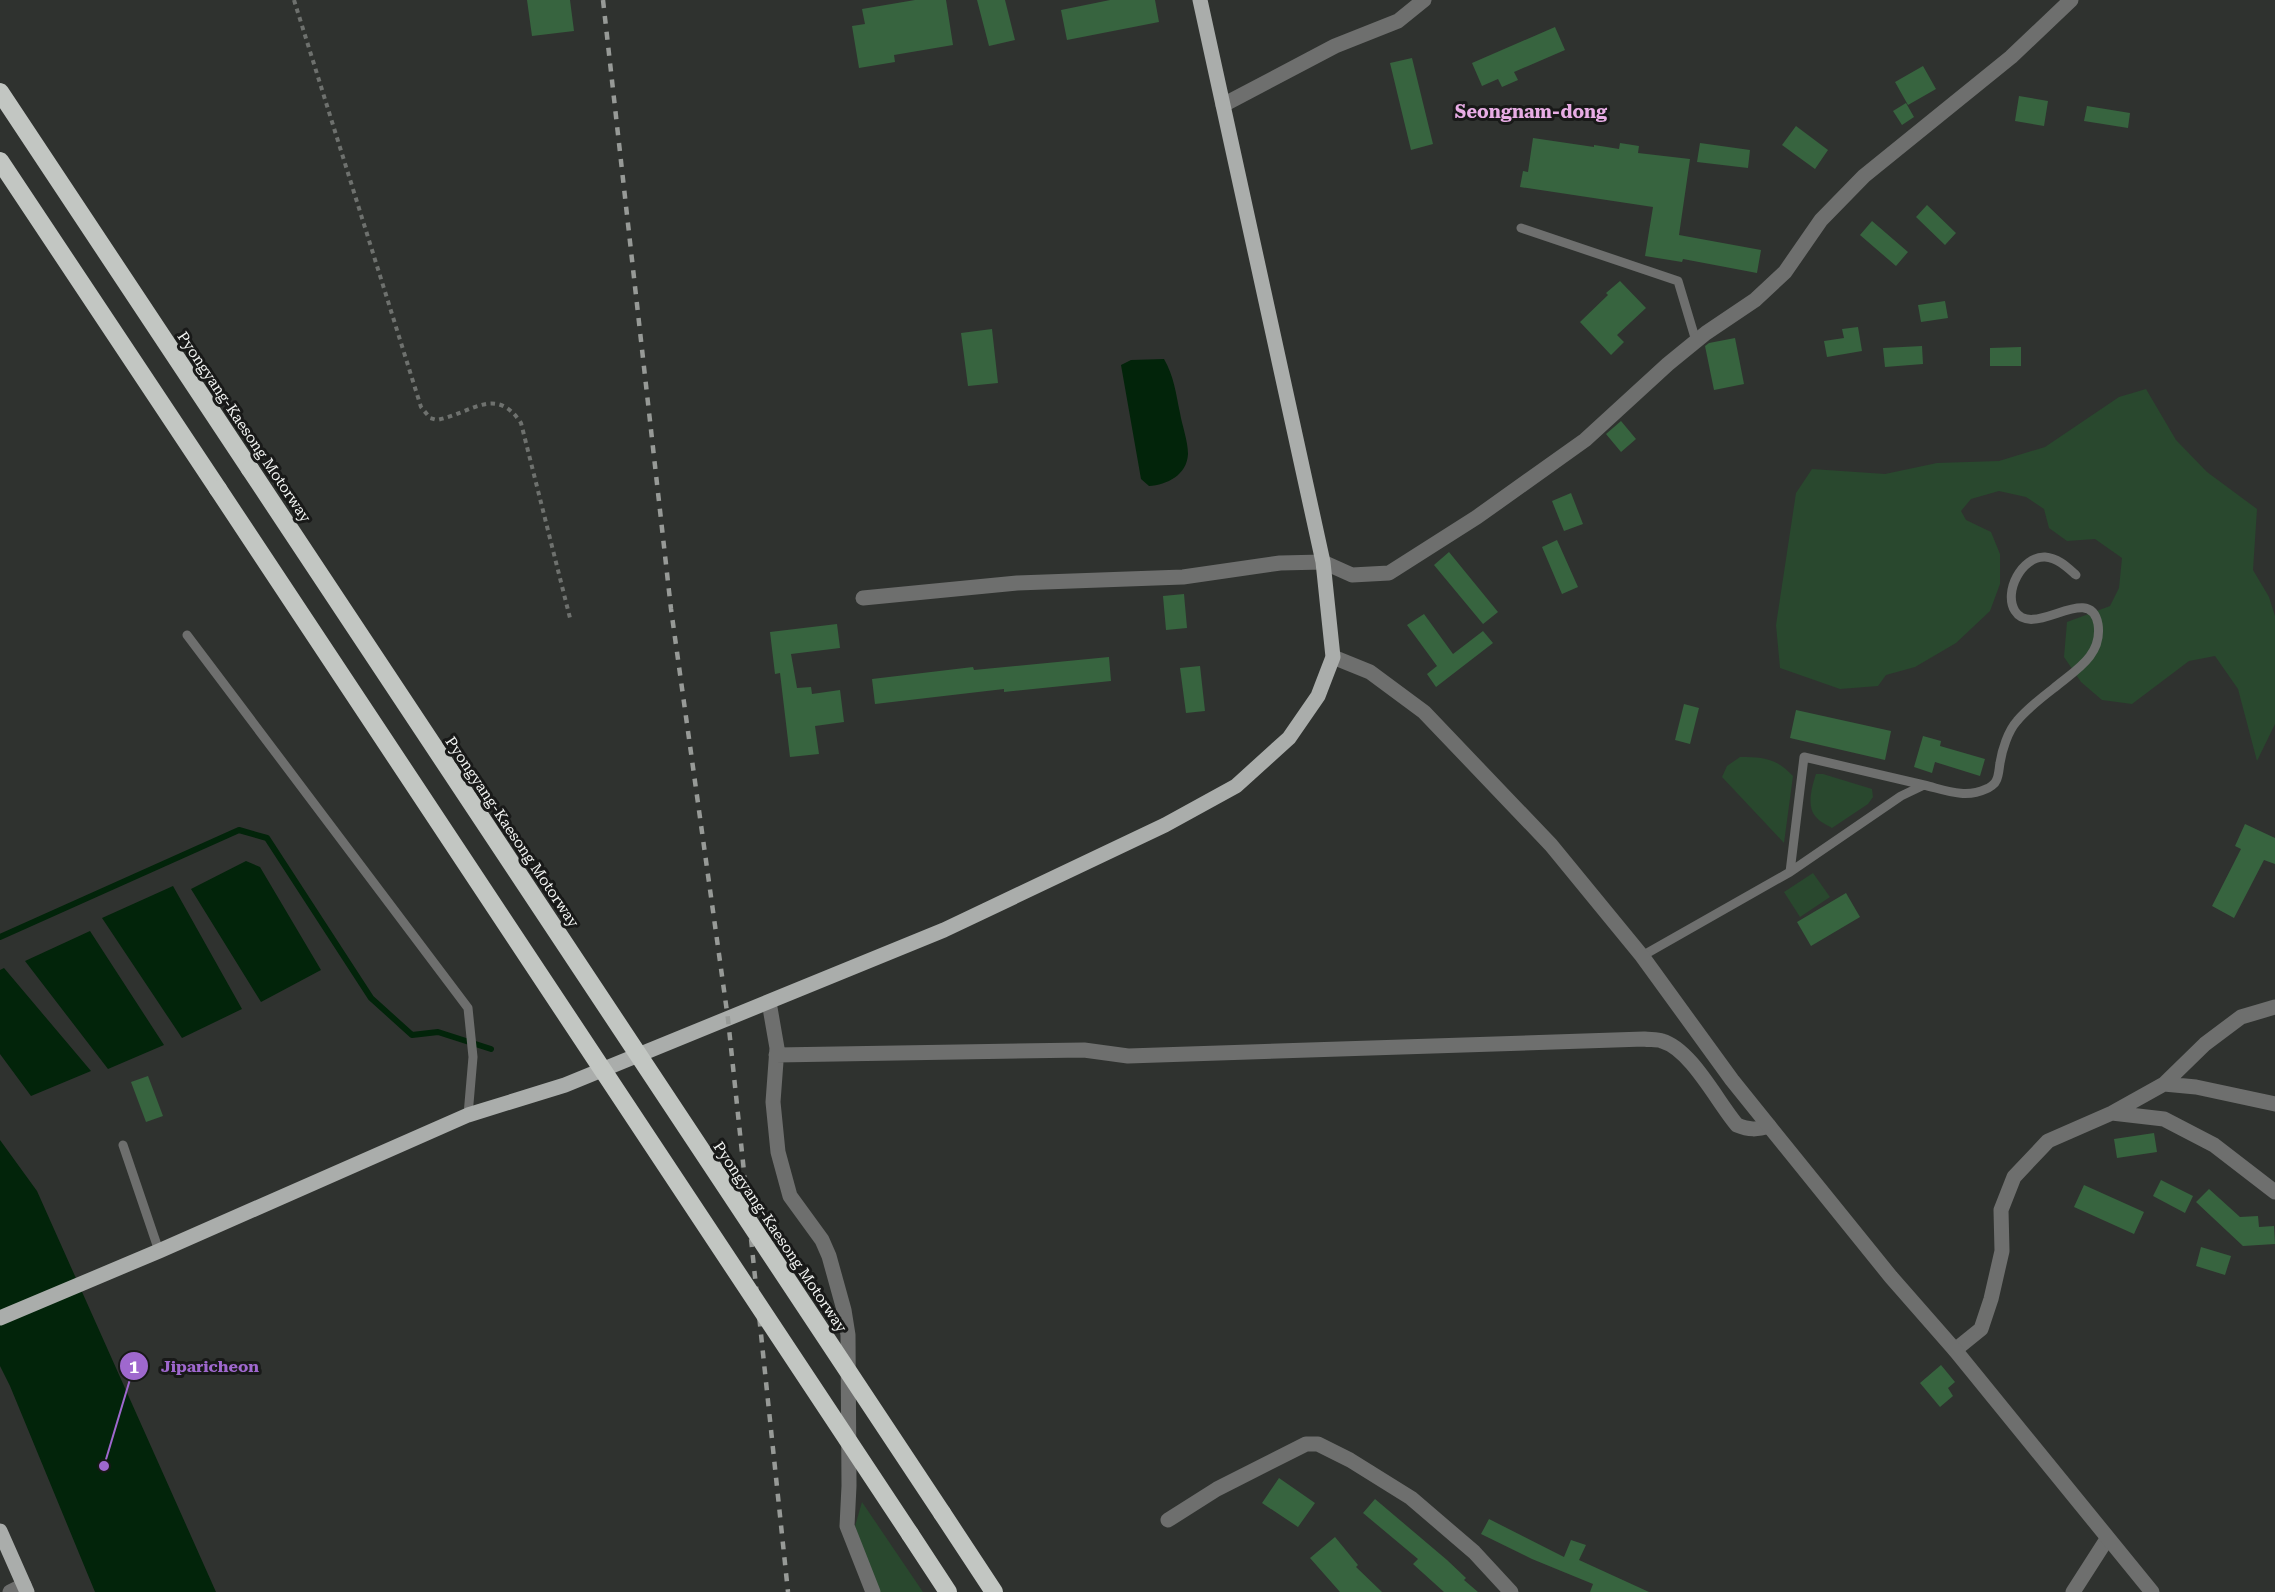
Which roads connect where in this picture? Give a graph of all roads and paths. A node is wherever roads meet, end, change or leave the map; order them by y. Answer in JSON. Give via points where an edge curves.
{"nodes":[{"id":1,"x":294,"y":0,"type":"edge"},
{"id":2,"x":1200,"y":0,"type":"edge"},
{"id":3,"x":1424,"y":0,"type":"edge"},
{"id":4,"x":2072,"y":0,"type":"edge"},
{"id":5,"x":0,"y":92,"type":"edge"},
{"id":6,"x":1223,"y":105,"type":"junction"},
{"id":7,"x":0,"y":161,"type":"edge"},
{"id":8,"x":1521,"y":228,"type":"dead end"},
{"id":9,"x":1696,"y":341,"type":"junction"},
{"id":10,"x":1323,"y":562,"type":"junction"},
{"id":11,"x":2076,"y":575,"type":"dead end"},
{"id":12,"x":862,"y":598,"type":"dead end"},
{"id":13,"x":570,"y":618,"type":"dead end"},
{"id":14,"x":187,"y":635,"type":"dead end"},
{"id":15,"x":1333,"y":657,"type":"junction"},
{"id":16,"x":1924,"y":785,"type":"junction"},
{"id":17,"x":1790,"y":872,"type":"junction"},
{"id":18,"x":1642,"y":956,"type":"junction"},
{"id":19,"x":769,"y":1002,"type":"junction"},
{"id":20,"x":2275,"y":1006,"type":"edge"},
{"id":21,"x":776,"y":1055,"type":"junction"},
{"id":22,"x":2164,"y":1084,"type":"junction"},
{"id":23,"x":2275,"y":1104,"type":"edge"},
{"id":24,"x":2112,"y":1113,"type":"junction"},
{"id":25,"x":468,"y":1116,"type":"junction"},
{"id":26,"x":1769,"y":1126,"type":"junction"},
{"id":27,"x":123,"y":1145,"type":"dead end"},
{"id":28,"x":2275,"y":1192,"type":"edge"},
{"id":29,"x":159,"y":1251,"type":"junction"},
{"id":30,"x":0,"y":1318,"type":"edge"},
{"id":31,"x":1955,"y":1350,"type":"junction"},
{"id":32,"x":1168,"y":1520,"type":"dead end"},
{"id":33,"x":0,"y":1531,"type":"edge"},
{"id":34,"x":2107,"y":1539,"type":"junction"},
{"id":35,"x":26,"y":1589,"type":"edge"},
{"id":36,"x":10,"y":1592,"type":"edge"},
{"id":37,"x":873,"y":1592,"type":"edge"},
{"id":38,"x":948,"y":1592,"type":"edge"},
{"id":39,"x":994,"y":1592,"type":"edge"},
{"id":40,"x":1511,"y":1592,"type":"edge"},
{"id":41,"x":2073,"y":1592,"type":"edge"},
{"id":42,"x":2152,"y":1592,"type":"edge"}],
"edges":[{"from":1,"to":13,"type":"path","via":[[421,407],[437,420],[489,403],[506,405],[522,423]]},
{"from":2,"to":6,"type":"main road"},
{"from":3,"to":6,"type":"street","via":[[1398,21],[1335,46]]},
{"from":4,"to":9,"type":"street","via":[[2011,57],[1864,176],[1821,220],[1785,272],[1755,300]]},
{"from":5,"to":39,"type":"highway","name":"Pyongyang-Kaesong Motorway","bridge":true},
{"from":6,"to":10,"type":"main road"},
{"from":7,"to":38,"type":"highway","bridge":true},
{"from":8,"to":9,"type":"lane","via":[[1678,281]]},
{"from":9,"to":10,"type":"street","via":[[1585,440],[1477,517],[1389,573],[1352,575]]},
{"from":10,"to":12,"type":"street","via":[[1280,563],[1183,577],[1017,583]]},
{"from":10,"to":15,"type":"main road"},
{"from":11,"to":16,"type":"lane","via":[[2047,557],[2033,558],[2016,579],[2012,597],[2015,611],[2030,620],[2069,609],[2091,612],[2098,622],[2098,641],[2090,658],[2015,722],[2002,752],[1996,781],[1987,789],[1966,795]]},
{"from":14,"to":25,"type":"lane","via":[[468,1008],[472,1057]]},
{"from":15,"to":18,"type":"street","via":[[1370,672],[1424,712],[1551,844]]},
{"from":15,"to":19,"type":"main road","via":[[1318,696],[1289,738],[1236,786],[1165,825],[944,930]]},
{"from":16,"to":17,"type":"lane","via":[[1901,796]]},
{"from":16,"to":17,"type":"lane","via":[[1804,757]]},
{"from":17,"to":18,"type":"lane"},
{"from":18,"to":26,"type":"street"},
{"from":19,"to":21,"type":"street"},
{"from":19,"to":25,"type":"main road","via":[[565,1085]]},
{"from":20,"to":22,"type":"street","via":[[2241,1017],[2205,1044]]},
{"from":21,"to":26,"type":"street","via":[[1084,1050],[1128,1056],[1664,1041],[1691,1063],[1737,1125],[1759,1129]]},
{"from":21,"to":37,"type":"street","via":[[773,1102],[778,1152],[790,1196],[830,1256],[844,1310],[848,1335],[847,1526]]},
{"from":22,"to":23,"type":"street"},
{"from":22,"to":24,"type":"street"},
{"from":24,"to":28,"type":"street","via":[[2164,1119],[2214,1145]]},
{"from":24,"to":31,"type":"street","via":[[2048,1141],[2014,1177],[2001,1210],[2002,1251],[1981,1329]]},
{"from":25,"to":29,"type":"main road"},
{"from":26,"to":31,"type":"street"},
{"from":27,"to":29,"type":"lane"},
{"from":29,"to":30,"type":"main road"},
{"from":31,"to":34,"type":"street"},
{"from":32,"to":40,"type":"street","via":[[1217,1489],[1306,1444],[1318,1444],[1411,1498],[1474,1552]]},
{"from":33,"to":35,"type":"main road"},
{"from":34,"to":41,"type":"street"},
{"from":34,"to":42,"type":"street"},
{"from":35,"to":36,"type":"street"}]}
